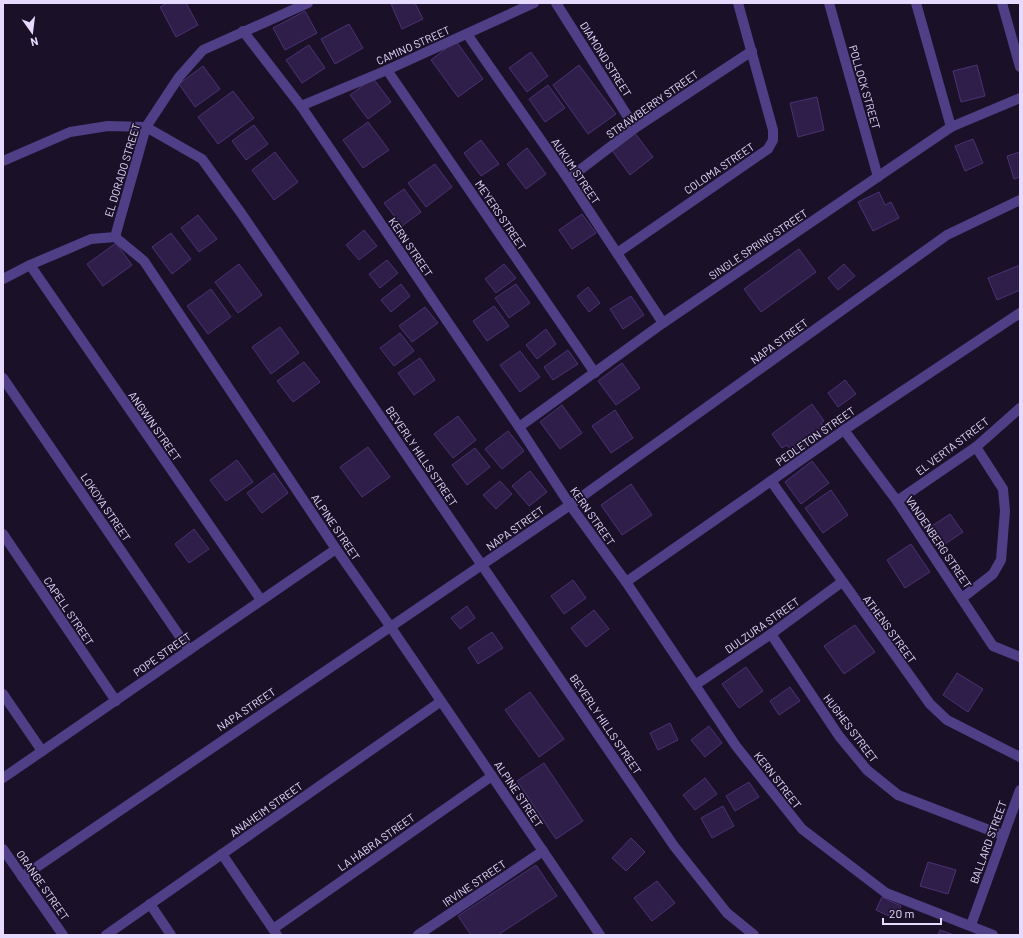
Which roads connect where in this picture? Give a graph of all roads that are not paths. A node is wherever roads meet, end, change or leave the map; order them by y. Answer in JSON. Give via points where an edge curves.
{"nodes":[{"id":1,"x":308,"y":3,"type":"edge"},
{"id":2,"x":534,"y":3,"type":"edge"},
{"id":3,"x":556,"y":3,"type":"edge"},
{"id":4,"x":738,"y":3,"type":"edge"},
{"id":5,"x":829,"y":3,"type":"edge"},
{"id":6,"x":916,"y":3,"type":"edge"},
{"id":7,"x":1002,"y":3,"type":"edge"},
{"id":8,"x":243,"y":31,"type":"junction"},
{"id":9,"x":467,"y":34,"type":"junction"},
{"id":10,"x":752,"y":51,"type":"junction"},
{"id":11,"x":1020,"y":67,"type":"edge"},
{"id":12,"x":387,"y":70,"type":"junction"},
{"id":13,"x":1020,"y":98,"type":"edge"},
{"id":14,"x":301,"y":106,"type":"junction"},
{"id":15,"x":146,"y":127,"type":"junction"},
{"id":16,"x":951,"y":127,"type":"junction"},
{"id":17,"x":635,"y":128,"type":"junction"},
{"id":18,"x":3,"y":161,"type":"edge"},
{"id":19,"x":878,"y":177,"type":"junction"},
{"id":20,"x":568,"y":179,"type":"junction"},
{"id":21,"x":1020,"y":200,"type":"edge"},
{"id":22,"x":114,"y":237,"type":"junction"},
{"id":23,"x":617,"y":253,"type":"junction"},
{"id":24,"x":30,"y":265,"type":"junction"},
{"id":25,"x":3,"y":279,"type":"edge"},
{"id":26,"x":1020,"y":312,"type":"edge"},
{"id":27,"x":663,"y":322,"type":"junction"},
{"id":28,"x":595,"y":373,"type":"junction"},
{"id":29,"x":3,"y":378,"type":"edge"},
{"id":30,"x":1020,"y":408,"type":"edge"},
{"id":31,"x":519,"y":427,"type":"junction"},
{"id":32,"x":844,"y":430,"type":"junction"},
{"id":33,"x":976,"y":446,"type":"junction"},
{"id":34,"x":770,"y":481,"type":"junction"},
{"id":35,"x":897,"y":501,"type":"junction"},
{"id":36,"x":570,"y":505,"type":"junction"},
{"id":37,"x":3,"y":534,"type":"edge"},
{"id":38,"x":336,"y":549,"type":"junction"},
{"id":39,"x":483,"y":565,"type":"junction"},
{"id":40,"x":626,"y":582,"type":"junction"},
{"id":41,"x":842,"y":582,"type":"junction"},
{"id":42,"x":962,"y":598,"type":"junction"},
{"id":43,"x":261,"y":600,"type":"junction"},
{"id":44,"x":390,"y":626,"type":"junction"},
{"id":45,"x":771,"y":634,"type":"junction"},
{"id":46,"x":189,"y":650,"type":"junction"},
{"id":47,"x":1020,"y":657,"type":"edge"},
{"id":48,"x":695,"y":685,"type":"junction"},
{"id":49,"x":3,"y":694,"type":"edge"},
{"id":50,"x":116,"y":701,"type":"junction"},
{"id":51,"x":440,"y":702,"type":"junction"},
{"id":52,"x":42,"y":751,"type":"junction"},
{"id":53,"x":1020,"y":757,"type":"edge"},
{"id":54,"x":492,"y":776,"type":"junction"},
{"id":55,"x":3,"y":778,"type":"edge"},
{"id":56,"x":1020,"y":790,"type":"edge"},
{"id":57,"x":1002,"y":836,"type":"junction"},
{"id":58,"x":3,"y":849,"type":"edge"},
{"id":59,"x":543,"y":851,"type":"junction"},
{"id":60,"x":222,"y":854,"type":"junction"},
{"id":61,"x":22,"y":877,"type":"junction"},
{"id":62,"x":150,"y":904,"type":"junction"},
{"id":63,"x":970,"y":925,"type":"junction"},
{"id":64,"x":275,"y":932,"type":"edge"},
{"id":65,"x":63,"y":935,"type":"edge"},
{"id":66,"x":106,"y":935,"type":"edge"},
{"id":67,"x":171,"y":935,"type":"edge"},
{"id":68,"x":418,"y":935,"type":"edge"},
{"id":69,"x":600,"y":935,"type":"edge"},
{"id":70,"x":754,"y":935,"type":"edge"},
{"id":71,"x":993,"y":935,"type":"edge"}],
"edges":[{"from":1,"to":8,"type":"street","name":"EL DORADO STREET"},
{"from":2,"to":9,"type":"street","name":"CAMINO STREET"},
{"from":3,"to":17,"type":"street","name":"DIAMOND STREET"},
{"from":4,"to":10,"type":"street","name":"COLOMA STREET"},
{"from":5,"to":19,"type":"street","name":"POLLOCK STREET"},
{"from":6,"to":16,"type":"street"},
{"from":7,"to":11,"type":"street"},
{"from":8,"to":14,"type":"street","name":"KERN STREET"},
{"from":8,"to":15,"type":"street","name":"EL DORADO STREET","via":[[203,50],[179,77]]},
{"from":9,"to":12,"type":"street","name":"CAMINO STREET"},
{"from":9,"to":20,"type":"street","name":"AUKUM STREET"},
{"from":10,"to":17,"type":"street","name":"STRAWBERRY STREET"},
{"from":10,"to":23,"type":"street","name":"COLOMA STREET","via":[[773,130],[773,140],[768,149]]},
{"from":12,"to":14,"type":"street","name":"CAMINO STREET"},
{"from":12,"to":28,"type":"street","name":"MEYERS STREET"},
{"from":13,"to":16,"type":"street","name":"SINGLE SPRING STREET"},
{"from":14,"to":31,"type":"street","name":"KERN STREET"},
{"from":15,"to":18,"type":"street","name":"BEVERLY HILLS STREET","via":[[108,126],[70,132]]},
{"from":15,"to":22,"type":"street","name":"EL DORADO STREET"},
{"from":15,"to":39,"type":"street","name":"BEVERLY HILLS STREET","via":[[202,159]]},
{"from":16,"to":19,"type":"street","name":"SINGLE SPRING STREET"},
{"from":17,"to":20,"type":"street","name":"STRAWBERRY STREET"},
{"from":19,"to":27,"type":"street","name":"SINGLE SPRING STREET"},
{"from":20,"to":23,"type":"street","name":"AUKUM STREET"},
{"from":21,"to":36,"type":"street","name":"NAPA STREET","via":[[947,235]]},
{"from":22,"to":24,"type":"street","via":[[91,239]]},
{"from":22,"to":38,"type":"street","name":"ALPINE STREET","via":[[144,261]]},
{"from":23,"to":27,"type":"street","name":"AUKUM STREET"},
{"from":24,"to":25,"type":"street"},
{"from":24,"to":43,"type":"street","name":"ANGWIN STREET"},
{"from":26,"to":32,"type":"street","name":"PEDLETON STREET"},
{"from":27,"to":28,"type":"street","name":"SINGLE SPRING STREET"},
{"from":28,"to":31,"type":"street","name":"SINGLE SPRING STREET"},
{"from":29,"to":46,"type":"street","name":"LOKOYA STREET"},
{"from":30,"to":33,"type":"street","name":"EL VERTA STREET"},
{"from":31,"to":36,"type":"street","name":"KERN STREET"},
{"from":32,"to":34,"type":"street","name":"PEDLETON STREET"},
{"from":32,"to":35,"type":"street","name":"VANDENBERG STREET"},
{"from":33,"to":35,"type":"street","name":"EL VERTA STREET"},
{"from":33,"to":42,"type":"street","via":[[1003,489],[1005,511],[1001,560],[993,574]]},
{"from":34,"to":40,"type":"street","name":"PEDLETON STREET"},
{"from":34,"to":41,"type":"street","name":"ATHENS STREET"},
{"from":35,"to":42,"type":"street","name":"VANDENBERG STREET"},
{"from":36,"to":39,"type":"street","name":"NAPA STREET"},
{"from":36,"to":40,"type":"street","name":"KERN STREET"},
{"from":37,"to":50,"type":"street","name":"CAPELL STREET"},
{"from":38,"to":43,"type":"street","name":"POPE STREET"},
{"from":38,"to":44,"type":"street","name":"ALPINE STREET"},
{"from":39,"to":44,"type":"street","name":"NAPA STREET"},
{"from":39,"to":70,"type":"street","name":"BEVERLY HILLS STREET","via":[[674,846],[726,913]]},
{"from":40,"to":48,"type":"street","name":"KERN STREET"},
{"from":41,"to":45,"type":"street","name":"DULZURA STREET"},
{"from":41,"to":53,"type":"street","name":"ATHENS STREET","via":[[930,704],[947,720]]},
{"from":42,"to":47,"type":"street","name":"VANDENBERG STREET","via":[[993,646]]},
{"from":43,"to":46,"type":"street","name":"POPE STREET"},
{"from":44,"to":51,"type":"street","name":"ALPINE STREET"},
{"from":44,"to":61,"type":"street","name":"NAPA STREET"},
{"from":45,"to":48,"type":"street","name":"DULZURA STREET"},
{"from":45,"to":57,"type":"street","name":"HUGHES STREET","via":[[839,736],[867,770],[898,795]]},
{"from":46,"to":50,"type":"street","name":"POPE STREET"},
{"from":48,"to":63,"type":"street","name":"KERN STREET","via":[[736,746],[802,829],[886,893]]},
{"from":49,"to":52,"type":"street"},
{"from":50,"to":52,"type":"street","name":"POPE STREET"},
{"from":51,"to":54,"type":"street","name":"ALPINE STREET"},
{"from":51,"to":60,"type":"street","name":"ANAHEIM STREET"},
{"from":52,"to":55,"type":"street","name":"POPE STREET"},
{"from":54,"to":59,"type":"street","name":"ALPINE STREET"},
{"from":54,"to":64,"type":"street","name":"LA HABRA STREET"},
{"from":56,"to":57,"type":"street","name":"BALLARD STREET"},
{"from":57,"to":63,"type":"street","name":"BALLARD STREET"},
{"from":58,"to":61,"type":"street","name":"ORANGE STREET"},
{"from":59,"to":68,"type":"street","name":"IRVINE STREET"},
{"from":59,"to":69,"type":"street","name":"ALPINE STREET"},
{"from":60,"to":62,"type":"street","name":"ANAHEIM STREET"},
{"from":60,"to":64,"type":"street"},
{"from":61,"to":65,"type":"street","name":"ORANGE STREET"},
{"from":62,"to":66,"type":"street","name":"ANAHEIM STREET"},
{"from":62,"to":67,"type":"street"},
{"from":63,"to":71,"type":"street","name":"KERN STREET"}]}
